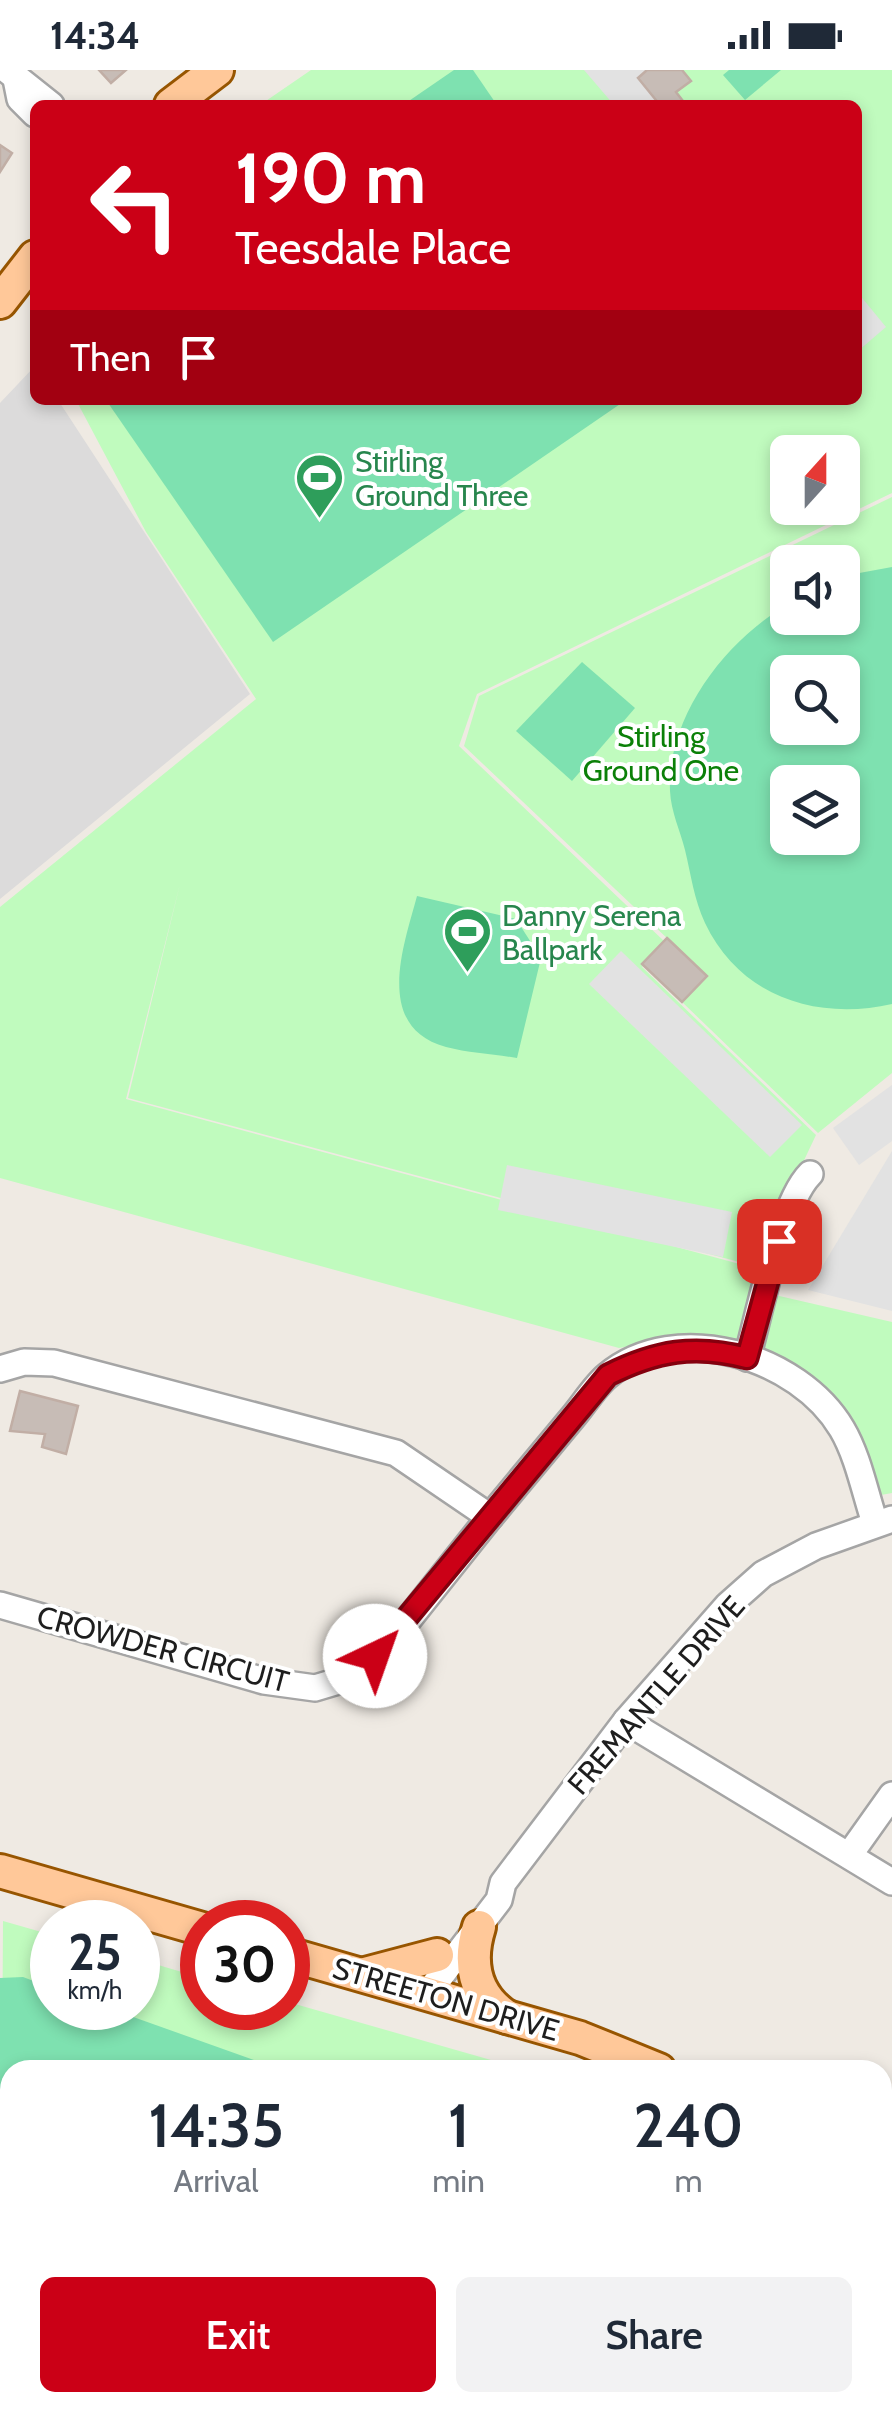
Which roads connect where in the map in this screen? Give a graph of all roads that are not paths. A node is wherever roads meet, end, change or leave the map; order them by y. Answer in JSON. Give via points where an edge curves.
{"nodes":[{"id":1,"x":217,"y":70,"type":"edge"},
{"id":2,"x":12,"y":74,"type":"edge"},
{"id":3,"x":46,"y":100,"type":"edge"},
{"id":4,"x":178,"y":100,"type":"edge"},
{"id":5,"x":30,"y":109,"type":"edge"},
{"id":6,"x":30,"y":263,"type":"edge"},
{"id":7,"x":0,"y":302,"type":"edge"},
{"id":8,"x":810,"y":1174,"type":"dead end"},
{"id":9,"x":747,"y":1358,"type":"junction"},
{"id":10,"x":0,"y":1369,"type":"edge"},
{"id":11,"x":490,"y":1517,"type":"junction"},
{"id":12,"x":884,"y":1521,"type":"edge"},
{"id":13,"x":0,"y":1605,"type":"edge"},
{"id":14,"x":626,"y":1721,"type":"junction"},
{"id":15,"x":892,"y":1795,"type":"edge"},
{"id":16,"x":850,"y":1854,"type":"junction"},
{"id":17,"x":0,"y":1871,"type":"edge"},
{"id":18,"x":892,"y":1882,"type":"edge"},
{"id":19,"x":503,"y":1883,"type":"junction"},
{"id":20,"x":180,"y":1923,"type":"edge"},
{"id":21,"x":479,"y":1927,"type":"junction"},
{"id":22,"x":437,"y":1954,"type":"junction"},
{"id":23,"x":310,"y":1960,"type":"edge"},
{"id":24,"x":360,"y":1975,"type":"junction"},
{"id":25,"x":418,"y":1991,"type":"junction"},
{"id":26,"x":507,"y":2017,"type":"junction"},
{"id":27,"x":634,"y":2060,"type":"edge"}],
"edges":[{"from":1,"to":4,"type":"main road"},
{"from":2,"to":3,"type":"street"},
{"from":2,"to":5,"type":"street"},
{"from":6,"to":7,"type":"main road"},
{"from":8,"to":9,"type":"street","via":[[779,1241]]},
{"from":9,"to":11,"type":"street","name":"CROWDER CIRCUIT","via":[[675,1349],[608,1375]]},
{"from":9,"to":12,"type":"street","name":"CROWDER CIRCUIT","via":[[796,1382],[842,1430]]},
{"from":10,"to":11,"type":"street","via":[[54,1364],[396,1453]]},
{"from":11,"to":13,"type":"street","name":"CROWDER CIRCUIT","via":[[355,1676],[315,1688],[264,1682]]},
{"from":12,"to":14,"type":"street","name":"FREMANTLE DRIVE","via":[[764,1574],[728,1605]]},
{"from":14,"to":16,"type":"street"},
{"from":14,"to":19,"type":"street","name":"FREMANTLE DRIVE"},
{"from":15,"to":16,"type":"street"},
{"from":16,"to":18,"type":"street"},
{"from":17,"to":20,"type":"main road"},
{"from":19,"to":21,"type":"street","name":"FREMANTLE DRIVE"},
{"from":19,"to":22,"type":"street","name":"FREMANTLE DRIVE","via":[[486,1890]]},
{"from":21,"to":25,"type":"street","name":"FREMANTLE DRIVE"},
{"from":21,"to":26,"type":"main road","via":[[472,1968],[486,1998]]},
{"from":22,"to":24,"type":"main road"},
{"from":22,"to":25,"type":"street","name":"FREMANTLE DRIVE"},
{"from":23,"to":24,"type":"main road","name":"STREETON DRIVE"},
{"from":24,"to":25,"type":"main road","name":"STREETON DRIVE"},
{"from":25,"to":26,"type":"main road","name":"STREETON DRIVE"},
{"from":26,"to":27,"type":"main road","name":"STREETON DRIVE"}]}
